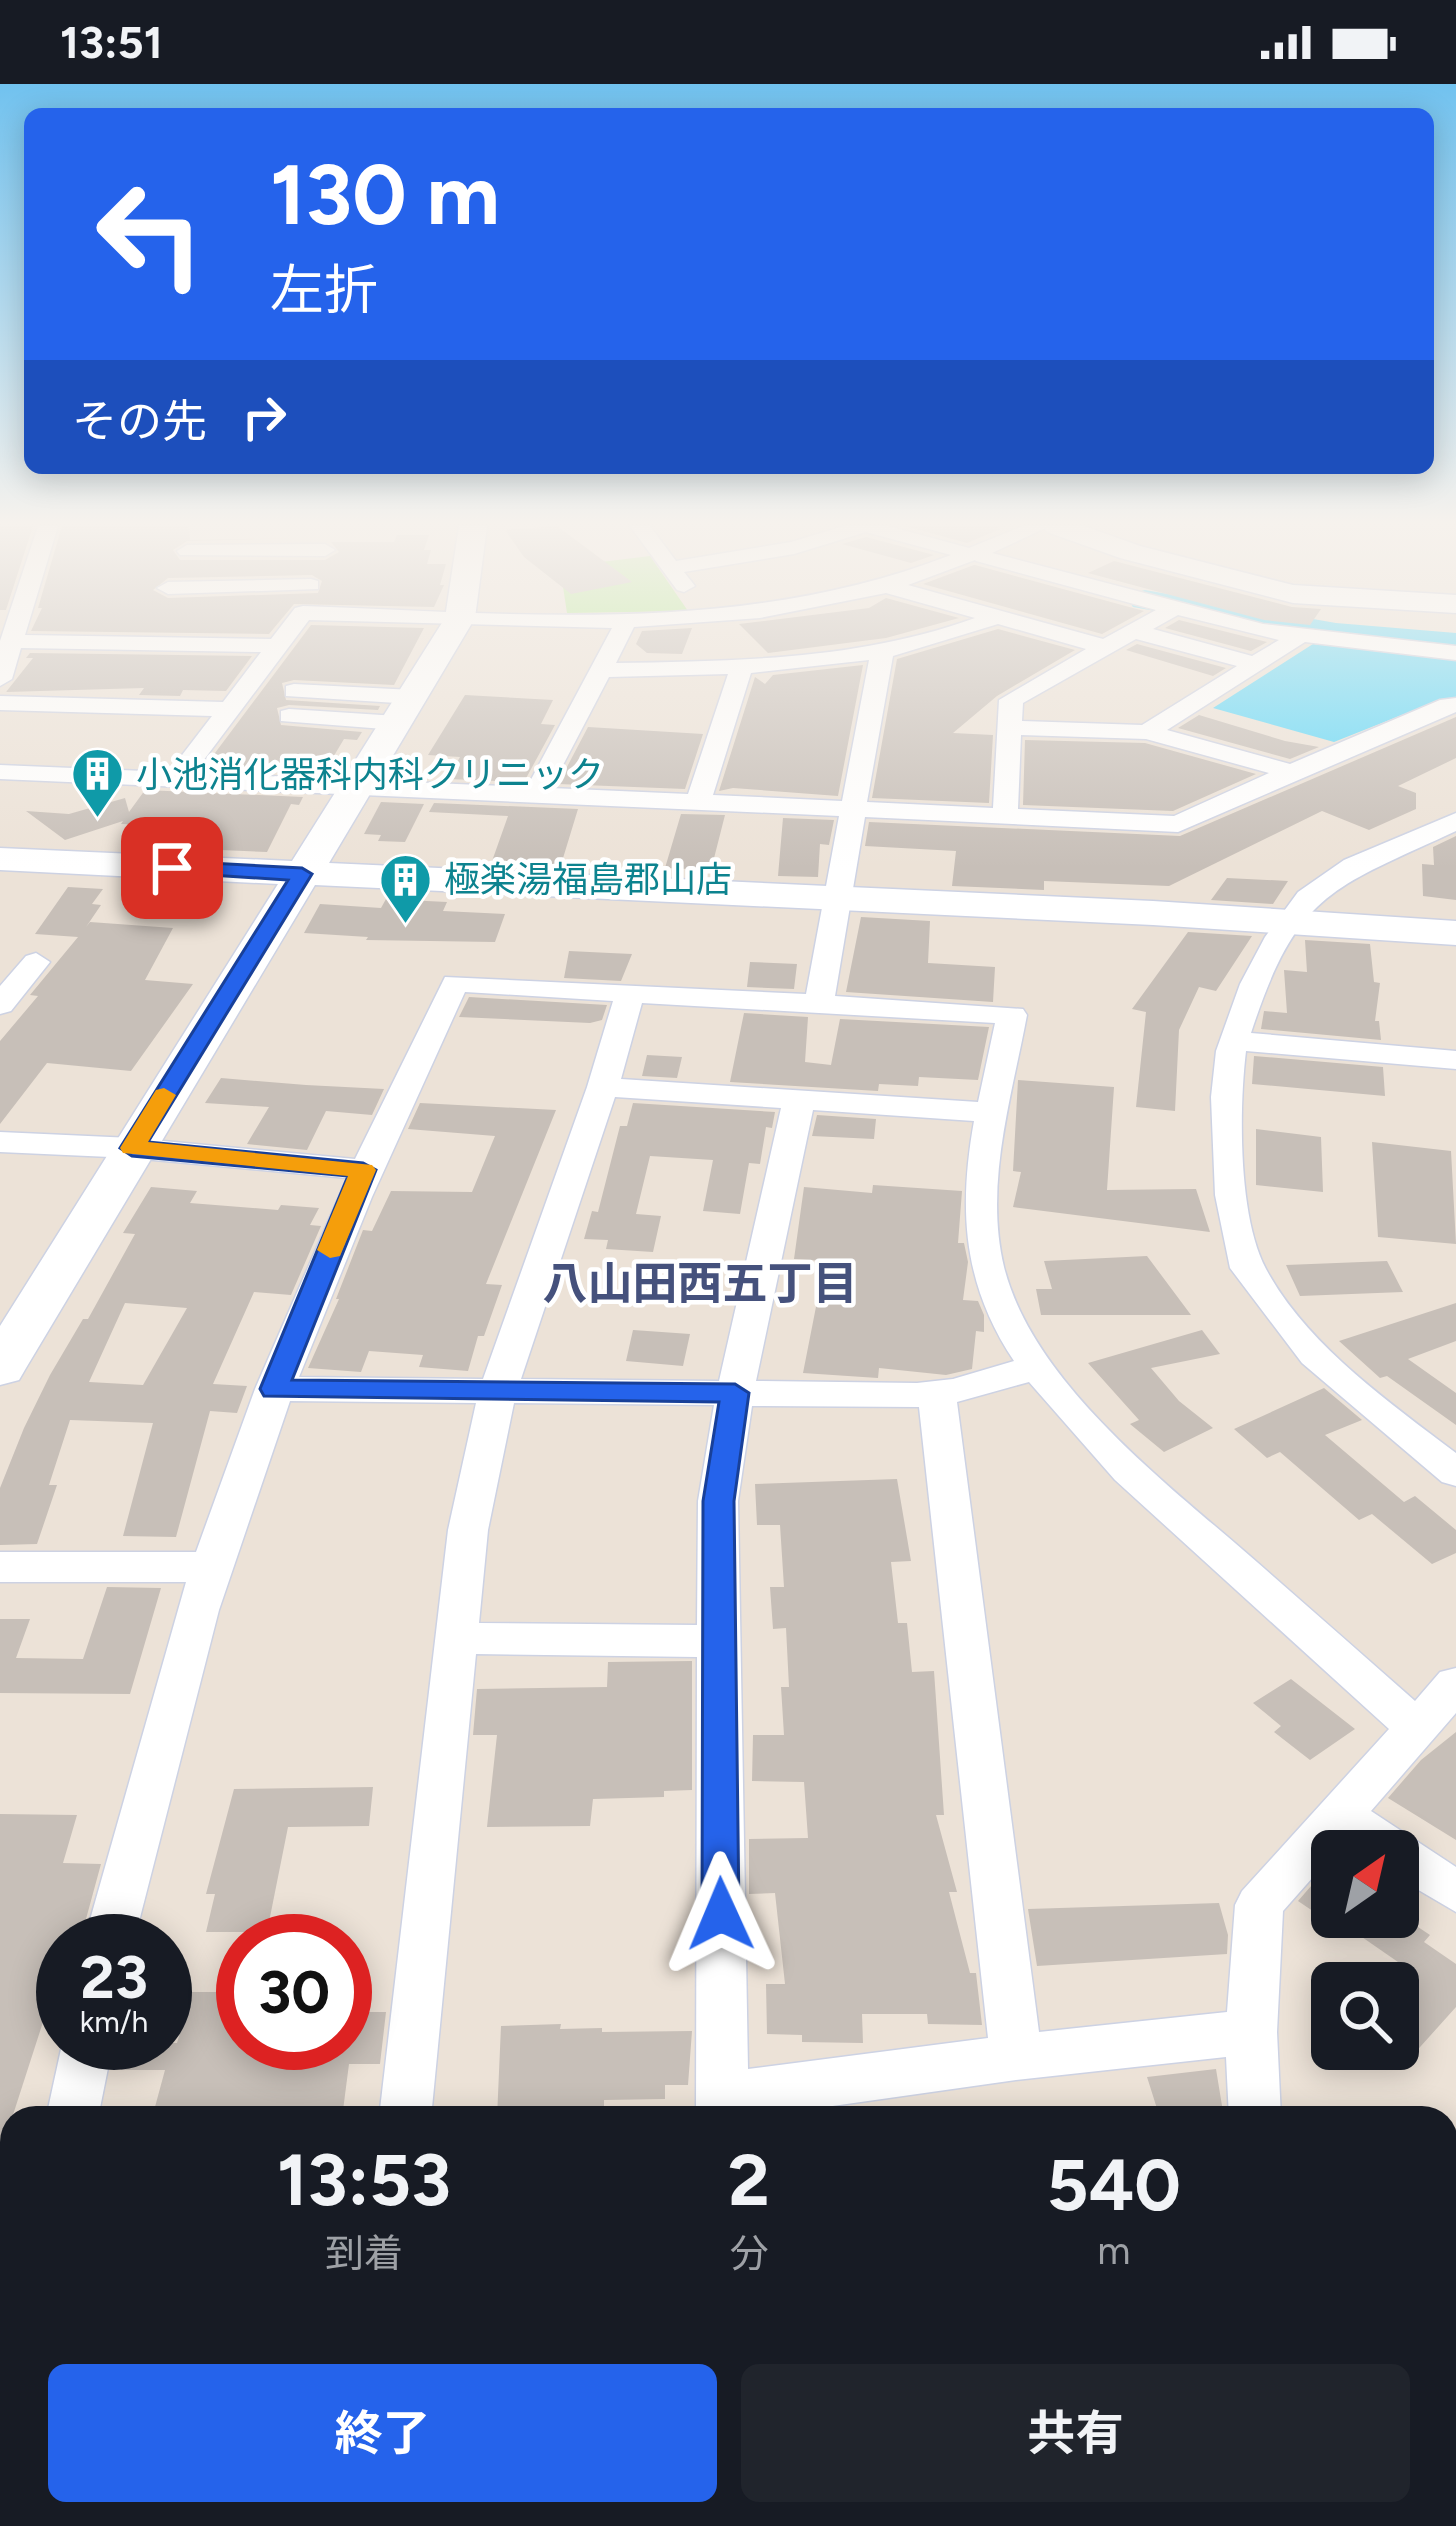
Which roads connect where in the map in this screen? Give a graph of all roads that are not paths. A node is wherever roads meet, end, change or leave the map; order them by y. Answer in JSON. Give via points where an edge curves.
{"nodes":[{"id":1,"x":7,"y":640,"type":"edge"},
{"id":2,"x":254,"y":640,"type":"edge"},
{"id":3,"x":282,"y":640,"type":"edge"},
{"id":4,"x":447,"y":640,"type":"edge"},
{"id":5,"x":616,"y":640,"type":"edge"},
{"id":6,"x":937,"y":640,"type":"edge"},
{"id":7,"x":1080,"y":640,"type":"edge"},
{"id":8,"x":1117,"y":640,"type":"edge"},
{"id":9,"x":1167,"y":640,"type":"edge"},
{"id":10,"x":1294,"y":640,"type":"edge"},
{"id":11,"x":1329,"y":640,"type":"edge"},
{"id":12,"x":277,"y":646,"type":"junction"},
{"id":13,"x":1105,"y":647,"type":"junction"},
{"id":14,"x":1456,"y":652,"type":"edge"},
{"id":15,"x":882,"y":653,"type":"junction"},
{"id":16,"x":1257,"y":664,"type":"junction"},
{"id":17,"x":742,"y":667,"type":"junction"},
{"id":18,"x":600,"y":670,"type":"junction"},
{"id":19,"x":0,"y":679,"type":"edge"},
{"id":20,"x":0,"y":703,"type":"edge"},
{"id":21,"x":292,"y":704,"type":"dead end"},
{"id":22,"x":1456,"y":705,"type":"edge"},
{"id":23,"x":230,"y":709,"type":"junction"},
{"id":24,"x":405,"y":710,"type":"junction"},
{"id":25,"x":1012,"y":728,"type":"junction"},
{"id":26,"x":1147,"y":732,"type":"junction"},
{"id":27,"x":0,"y":772,"type":"edge"},
{"id":28,"x":1292,"y":772,"type":"junction"},
{"id":29,"x":177,"y":778,"type":"junction"},
{"id":30,"x":357,"y":790,"type":"junction"},
{"id":31,"x":535,"y":795,"type":"junction"},
{"id":32,"x":698,"y":803,"type":"junction"},
{"id":33,"x":850,"y":811,"type":"junction"},
{"id":34,"x":1005,"y":815,"type":"junction"},
{"id":35,"x":1449,"y":828,"type":"edge"},
{"id":36,"x":0,"y":859,"type":"edge"},
{"id":37,"x":302,"y":874,"type":"junction"},
{"id":38,"x":840,"y":898,"type":"junction"},
{"id":39,"x":1290,"y":921,"type":"junction"},
{"id":40,"x":1456,"y":933,"type":"edge"},
{"id":41,"x":0,"y":960,"type":"edge"},
{"id":42,"x":630,"y":992,"type":"junction"},
{"id":43,"x":819,"y":1003,"type":"junction"},
{"id":44,"x":0,"y":1005,"type":"edge"},
{"id":45,"x":1234,"y":1041,"type":"junction"},
{"id":46,"x":1455,"y":1064,"type":"edge"},
{"id":47,"x":603,"y":1087,"type":"junction"},
{"id":48,"x":799,"y":1100,"type":"junction"},
{"id":49,"x":994,"y":1113,"type":"junction"},
{"id":50,"x":0,"y":1142,"type":"edge"},
{"id":51,"x":132,"y":1148,"type":"junction"},
{"id":52,"x":363,"y":1170,"type":"junction"},
{"id":53,"x":1037,"y":1367,"type":"junction"},
{"id":54,"x":0,"y":1368,"type":"edge"},
{"id":55,"x":274,"y":1389,"type":"junction"},
{"id":56,"x":497,"y":1393,"type":"junction"},
{"id":57,"x":735,"y":1393,"type":"junction"},
{"id":58,"x":938,"y":1394,"type":"junction"},
{"id":59,"x":1456,"y":1473,"type":"edge"},
{"id":60,"x":0,"y":1567,"type":"edge"},
{"id":61,"x":212,"y":1567,"type":"junction"},
{"id":62,"x":455,"y":1638,"type":"junction"},
{"id":63,"x":718,"y":1641,"type":"junction"},
{"id":64,"x":1456,"y":1684,"type":"edge"},
{"id":65,"x":1415,"y":1727,"type":"junction"},
{"id":66,"x":1339,"y":1814,"type":"junction"},
{"id":67,"x":1363,"y":1830,"type":"edge"},
{"id":68,"x":1419,"y":1867,"type":"edge"},
{"id":69,"x":1456,"y":1892,"type":"edge"},
{"id":70,"x":116,"y":1914,"type":"edge"},
{"id":71,"x":1251,"y":2032,"type":"junction"},
{"id":72,"x":1016,"y":2056,"type":"junction"},
{"id":73,"x":81,"y":2070,"type":"edge"},
{"id":74,"x":74,"y":2106,"type":"edge"},
{"id":75,"x":406,"y":2106,"type":"edge"},
{"id":76,"x":722,"y":2106,"type":"edge"},
{"id":77,"x":728,"y":2106,"type":"edge"},
{"id":78,"x":1254,"y":2106,"type":"edge"}],
"edges":[{"from":1,"to":19,"type":"street"},
{"from":2,"to":12,"type":"street"},
{"from":3,"to":12,"type":"street"},
{"from":4,"to":24,"type":"street"},
{"from":5,"to":18,"type":"street"},
{"from":6,"to":15,"type":"street"},
{"from":7,"to":13,"type":"street"},
{"from":8,"to":13,"type":"street"},
{"from":9,"to":16,"type":"street"},
{"from":10,"to":16,"type":"street"},
{"from":11,"to":14,"type":"street"},
{"from":12,"to":23,"type":"street"},
{"from":13,"to":25,"type":"street","via":[[1011,700]]},
{"from":15,"to":17,"type":"street"},
{"from":15,"to":33,"type":"street"},
{"from":16,"to":26,"type":"street"},
{"from":17,"to":18,"type":"street"},
{"from":17,"to":32,"type":"street"},
{"from":18,"to":31,"type":"street"},
{"from":20,"to":23,"type":"street"},
{"from":21,"to":24,"type":"street"},
{"from":22,"to":28,"type":"street"},
{"from":23,"to":29,"type":"street"},
{"from":24,"to":30,"type":"street"},
{"from":25,"to":26,"type":"street"},
{"from":25,"to":34,"type":"street"},
{"from":26,"to":28,"type":"street"},
{"from":27,"to":29,"type":"street"},
{"from":28,"to":34,"type":"street","via":[[1178,824]]},
{"from":29,"to":30,"type":"street"},
{"from":30,"to":31,"type":"street"},
{"from":30,"to":37,"type":"street"},
{"from":31,"to":32,"type":"street"},
{"from":32,"to":33,"type":"street"},
{"from":33,"to":34,"type":"street"},
{"from":33,"to":38,"type":"street"},
{"from":35,"to":39,"type":"street","via":[[1322,884]]},
{"from":36,"to":37,"type":"street"},
{"from":37,"to":38,"type":"street"},
{"from":37,"to":51,"type":"street"},
{"from":38,"to":39,"type":"street"},
{"from":38,"to":43,"type":"street"},
{"from":39,"to":40,"type":"street"},
{"from":39,"to":45,"type":"street"},
{"from":41,"to":44,"type":"street","via":[[36,962]]},
{"from":42,"to":43,"type":"street"},
{"from":42,"to":47,"type":"street"},
{"from":42,"to":52,"type":"street","via":[[455,983]]},
{"from":43,"to":49,"type":"street","via":[[1012,1016]]},
{"from":45,"to":46,"type":"street"},
{"from":45,"to":59,"type":"street","via":[[1230,1212],[1240,1253],[1320,1360]]},
{"from":47,"to":48,"type":"street"},
{"from":47,"to":56,"type":"street"},
{"from":48,"to":49,"type":"street"},
{"from":48,"to":57,"type":"street"},
{"from":49,"to":53,"type":"street","via":[[980,1208],[988,1271]]},
{"from":50,"to":51,"type":"street"},
{"from":51,"to":52,"type":"street"},
{"from":51,"to":54,"type":"street"},
{"from":52,"to":55,"type":"street"},
{"from":53,"to":58,"type":"street"},
{"from":53,"to":65,"type":"street","via":[[1126,1469]]},
{"from":55,"to":56,"type":"street"},
{"from":55,"to":61,"type":"street"},
{"from":56,"to":57,"type":"street"},
{"from":56,"to":62,"type":"street"},
{"from":57,"to":58,"type":"street"},
{"from":57,"to":63,"type":"street","via":[[718,1501]]},
{"from":58,"to":72,"type":"street"},
{"from":60,"to":61,"type":"street"},
{"from":61,"to":70,"type":"street"},
{"from":62,"to":63,"type":"street"},
{"from":62,"to":75,"type":"street"},
{"from":63,"to":76,"type":"street"},
{"from":64,"to":65,"type":"street"},
{"from":65,"to":66,"type":"street"},
{"from":66,"to":67,"type":"street"},
{"from":66,"to":71,"type":"street","via":[[1259,1905]]},
{"from":68,"to":69,"type":"street"},
{"from":71,"to":72,"type":"street"},
{"from":71,"to":78,"type":"street"},
{"from":72,"to":77,"type":"street"},
{"from":73,"to":74,"type":"street"}]}
